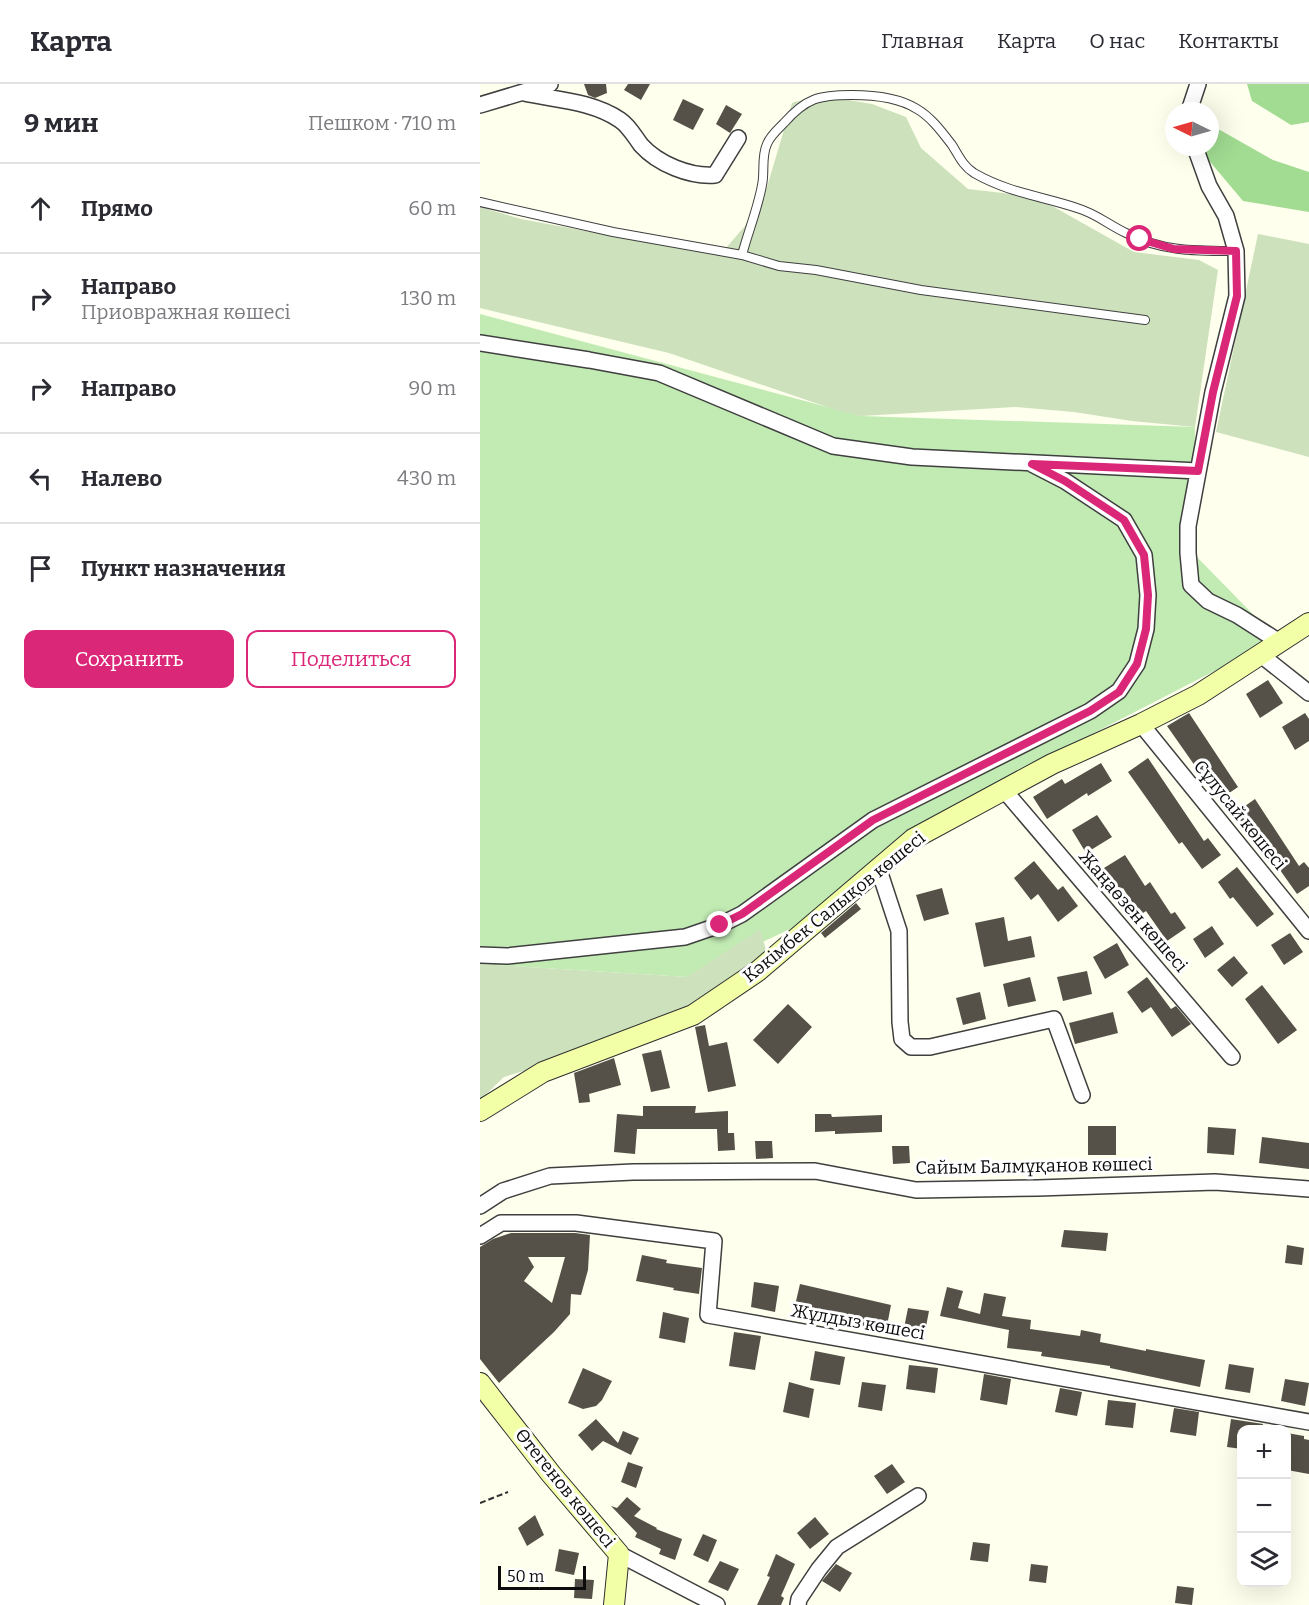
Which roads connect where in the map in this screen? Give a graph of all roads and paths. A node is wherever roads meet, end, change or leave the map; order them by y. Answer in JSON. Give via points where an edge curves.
{"nodes":[{"id":1,"x":550,"y":84,"type":"edge"},
{"id":2,"x":1198,"y":84,"type":"edge"},
{"id":3,"x":524,"y":93,"type":"junction"},
{"id":4,"x":1192,"y":102,"type":"edge"},
{"id":5,"x":480,"y":105,"type":"edge"},
{"id":6,"x":738,"y":138,"type":"dead end"},
{"id":7,"x":1198,"y":156,"type":"edge"},
{"id":8,"x":480,"y":202,"type":"edge"},
{"id":9,"x":1236,"y":251,"type":"junction"},
{"id":10,"x":742,"y":255,"type":"junction"},
{"id":11,"x":1145,"y":320,"type":"dead end"},
{"id":12,"x":480,"y":343,"type":"edge"},
{"id":13,"x":1032,"y":464,"type":"junction"},
{"id":14,"x":1198,"y":471,"type":"junction"},
{"id":15,"x":1306,"y":628,"type":"edge"},
{"id":16,"x":1281,"y":643,"type":"junction"},
{"id":17,"x":1261,"y":655,"type":"junction"},
{"id":18,"x":1309,"y":693,"type":"edge"},
{"id":19,"x":1141,"y":724,"type":"junction"},
{"id":20,"x":1004,"y":790,"type":"junction"},
{"id":21,"x":878,"y":867,"type":"junction"},
{"id":22,"x":1309,"y":931,"type":"edge"},
{"id":23,"x":480,"y":954,"type":"edge"},
{"id":24,"x":1232,"y":1057,"type":"dead end"},
{"id":25,"x":1082,"y":1095,"type":"dead end"},
{"id":26,"x":480,"y":1111,"type":"edge"},
{"id":27,"x":1309,"y":1189,"type":"edge"},
{"id":28,"x":480,"y":1206,"type":"edge"},
{"id":29,"x":480,"y":1236,"type":"edge"},
{"id":30,"x":480,"y":1383,"type":"edge"},
{"id":31,"x":1309,"y":1422,"type":"edge"},
{"id":32,"x":508,"y":1492,"type":"dead end"},
{"id":33,"x":918,"y":1496,"type":"dead end"},
{"id":34,"x":480,"y":1503,"type":"edge"},
{"id":35,"x":618,"y":1554,"type":"junction"},
{"id":36,"x":614,"y":1605,"type":"edge"},
{"id":37,"x":717,"y":1605,"type":"edge"},
{"id":38,"x":798,"y":1605,"type":"edge"}],
"edges":[{"from":1,"to":3,"type":"street"},
{"from":2,"to":4,"type":"street"},
{"from":3,"to":5,"type":"street"},
{"from":3,"to":6,"type":"street","via":[[590,105],[622,121],[656,159],[696,174],[716,175]]},
{"from":7,"to":9,"type":"street","via":[[1226,216]]},
{"from":8,"to":10,"type":"lane","via":[[613,232]]},
{"from":9,"to":10,"type":"lane","via":[[1186,251],[1160,246],[1083,210],[1019,193],[965,166],[920,110],[885,97],[832,95],[809,100],[766,145],[762,185]]},
{"from":9,"to":14,"type":"street","via":[[1237,296]]},
{"from":10,"to":11,"type":"lane","via":[[780,266],[921,290]]},
{"from":12,"to":13,"type":"street","via":[[659,373],[833,446]]},
{"from":13,"to":14,"type":"street"},
{"from":13,"to":23,"type":"street","via":[[1124,520],[1144,555],[1146,629],[1137,664],[1119,692],[1090,711],[873,820],[742,914],[720,925],[685,937],[507,956]]},
{"from":14,"to":16,"type":"street","via":[[1188,526],[1191,585],[1208,601]]},
{"from":15,"to":16,"type":"street","name":"Кәкімбек Салықов көшесі"},
{"from":16,"to":17,"type":"street","name":"Кәкімбек Салықов көшесі"},
{"from":17,"to":18,"type":"street"},
{"from":17,"to":19,"type":"street","name":"Кәкімбек Салықов көшесі","via":[[1198,695]]},
{"from":19,"to":20,"type":"street","name":"Кәкімбек Салықов көшесі"},
{"from":19,"to":22,"type":"street","name":"Сұлусай көшесі"},
{"from":20,"to":21,"type":"street","name":"Кәкімбек Салықов көшесі","via":[[913,839]]},
{"from":20,"to":24,"type":"street","name":"Жаңаөзен көшесі"},
{"from":21,"to":25,"type":"street","via":[[898,931],[902,1039],[911,1047],[930,1047],[1054,1018]]},
{"from":21,"to":26,"type":"street","name":"Кәкімбек Салықов көшесі","via":[[758,971],[693,1015],[543,1072]]},
{"from":27,"to":28,"type":"street","name":"Сайым Балмұқанов көшесі","via":[[1215,1182],[916,1190],[815,1171],[633,1172],[550,1176],[503,1191]]},
{"from":29,"to":31,"type":"street","name":"Жұлдыз көшесі","via":[[501,1223],[576,1223],[714,1241],[708,1315]]},
{"from":30,"to":35,"type":"street","name":"Өтегенов көшесі"},
{"from":32,"to":34,"type":"path"},
{"from":33,"to":38,"type":"street","via":[[837,1547]]},
{"from":35,"to":36,"type":"street","name":"Өтегенов көшесі"},
{"from":35,"to":37,"type":"street"}]}
